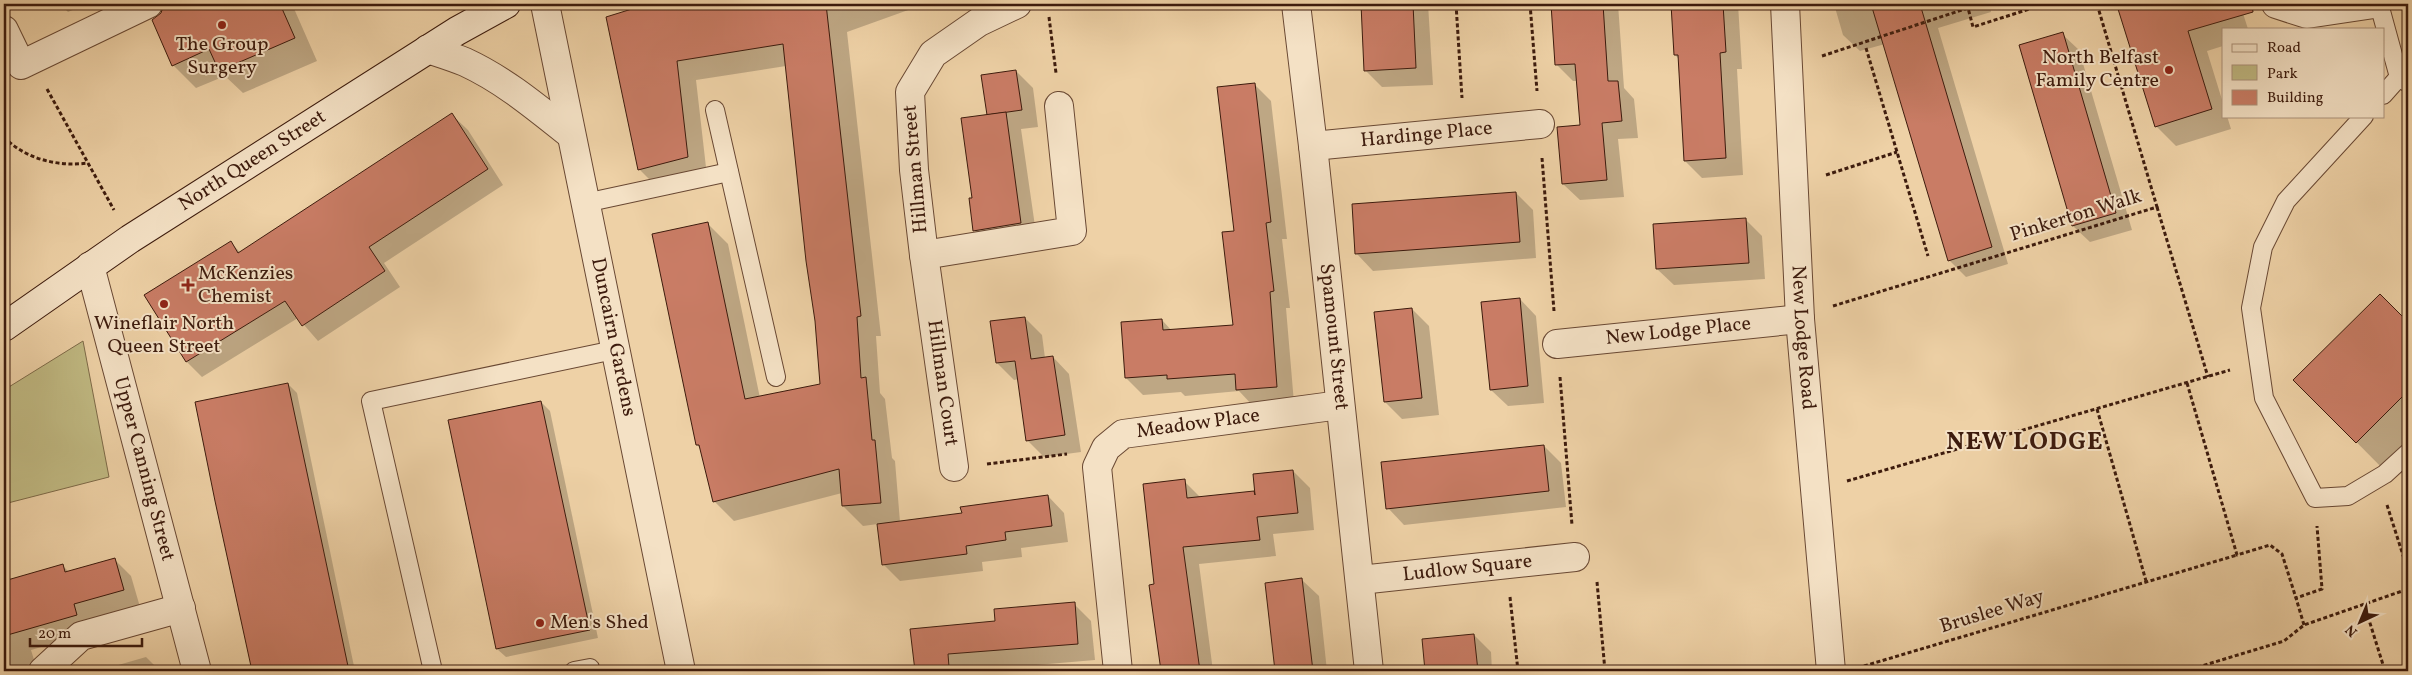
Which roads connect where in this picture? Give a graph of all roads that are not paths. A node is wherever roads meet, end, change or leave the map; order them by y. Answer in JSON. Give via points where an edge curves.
{"nodes":[{"id":1,"x":148,"y":4,"type":"edge"},
{"id":2,"x":506,"y":4,"type":"edge"},
{"id":3,"x":545,"y":4,"type":"edge"},
{"id":4,"x":1018,"y":4,"type":"edge"},
{"id":5,"x":1296,"y":4,"type":"edge"},
{"id":6,"x":1785,"y":4,"type":"edge"},
{"id":7,"x":2276,"y":4,"type":"edge"},
{"id":8,"x":2374,"y":4,"type":"edge"},
{"id":9,"x":2379,"y":4,"type":"edge"},
{"id":10,"x":4,"y":30,"type":"edge"},
{"id":11,"x":428,"y":49,"type":"junction"},
{"id":12,"x":2404,"y":80,"type":"edge"},
{"id":13,"x":2384,"y":94,"type":"edge"},
{"id":14,"x":1059,"y":106,"type":"road end"},
{"id":15,"x":715,"y":110,"type":"dead end"},
{"id":16,"x":2362,"y":118,"type":"edge"},
{"id":17,"x":1540,"y":124,"type":"road end"},
{"id":18,"x":570,"y":134,"type":"junction"},
{"id":19,"x":1313,"y":146,"type":"junction"},
{"id":20,"x":729,"y":172,"type":"junction"},
{"id":21,"x":585,"y":203,"type":"junction"},
{"id":22,"x":924,"y":255,"type":"junction"},
{"id":23,"x":90,"y":266,"type":"junction"},
{"id":24,"x":930,"y":300,"type":"joint"},
{"id":25,"x":1800,"y":319,"type":"junction"},
{"id":26,"x":4,"y":327,"type":"edge"},
{"id":27,"x":1557,"y":344,"type":"road end"},
{"id":28,"x":614,"y":350,"type":"junction"},
{"id":29,"x":776,"y":377,"type":"dead end"},
{"id":30,"x":1340,"y":405,"type":"junction"},
{"id":31,"x":2408,"y":453,"type":"edge"},
{"id":32,"x":954,"y":468,"type":"road end"},
{"id":33,"x":1575,"y":557,"type":"road end"},
{"id":34,"x":1360,"y":580,"type":"junction"},
{"id":35,"x":180,"y":608,"type":"junction"},
{"id":36,"x":1843,"y":670,"type":"edge"},
{"id":37,"x":43,"y":671,"type":"edge"},
{"id":38,"x":197,"y":671,"type":"edge"},
{"id":39,"x":433,"y":671,"type":"edge"},
{"id":40,"x":681,"y":671,"type":"edge"},
{"id":41,"x":1118,"y":671,"type":"edge"},
{"id":42,"x":1369,"y":671,"type":"edge"}],
"edges":[{"from":1,"to":10,"type":"street","via":[[21,65]]},
{"from":2,"to":11,"type":"street","name":"North Queen Street"},
{"from":3,"to":18,"type":"street","name":"Duncairn Gardens"},
{"from":4,"to":22,"type":"street","name":"Hillman Street","via":[[979,22],[933,54],[910,92],[914,170]]},
{"from":5,"to":19,"type":"street","name":"Spamount Street"},
{"from":6,"to":25,"type":"street","name":"New Lodge Road"},
{"from":7,"to":8,"type":"street","via":[[2307,14]]},
{"from":9,"to":12,"type":"lane"},
{"from":11,"to":18,"type":"street","via":[[492,76]]},
{"from":11,"to":23,"type":"street","name":"North Queen Street"},
{"from":12,"to":13,"type":"lane"},
{"from":14,"to":22,"type":"street","via":[[1072,231]]},
{"from":15,"to":20,"type":"lane"},
{"from":16,"to":31,"type":"lane","via":[[2286,201],[2262,247],[2251,308],[2264,398],[2315,498],[2348,496],[2378,478]]},
{"from":17,"to":19,"type":"street","name":"Hardinge Place"},
{"from":18,"to":21,"type":"street","name":"Duncairn Gardens"},
{"from":19,"to":30,"type":"street","name":"Spamount Street"},
{"from":20,"to":21,"type":"lane"},
{"from":20,"to":29,"type":"lane"},
{"from":21,"to":28,"type":"street","name":"Duncairn Gardens"},
{"from":22,"to":24,"type":"street","name":"Hillman Street"},
{"from":23,"to":26,"type":"street","name":"North Queen Street"},
{"from":23,"to":35,"type":"street","name":"Upper Canning Street"},
{"from":24,"to":32,"type":"street","name":"Hillman Court"},
{"from":25,"to":27,"type":"street","name":"New Lodge Place"},
{"from":25,"to":36,"type":"street","name":"New Lodge Road","via":[[1816,490]]},
{"from":28,"to":39,"type":"lane","via":[[371,401]]},
{"from":28,"to":40,"type":"street","name":"Duncairn Gardens"},
{"from":30,"to":34,"type":"street","name":"Spamount Street"},
{"from":30,"to":41,"type":"street","name":"Meadow Place","via":[[1124,434],[1106,448],[1097,467]]},
{"from":33,"to":34,"type":"street","name":"Ludlow Square"},
{"from":34,"to":42,"type":"street","name":"Spamount Street"},
{"from":35,"to":37,"type":"street","via":[[81,636]]},
{"from":35,"to":38,"type":"street","name":"Upper Canning Street"}]}
